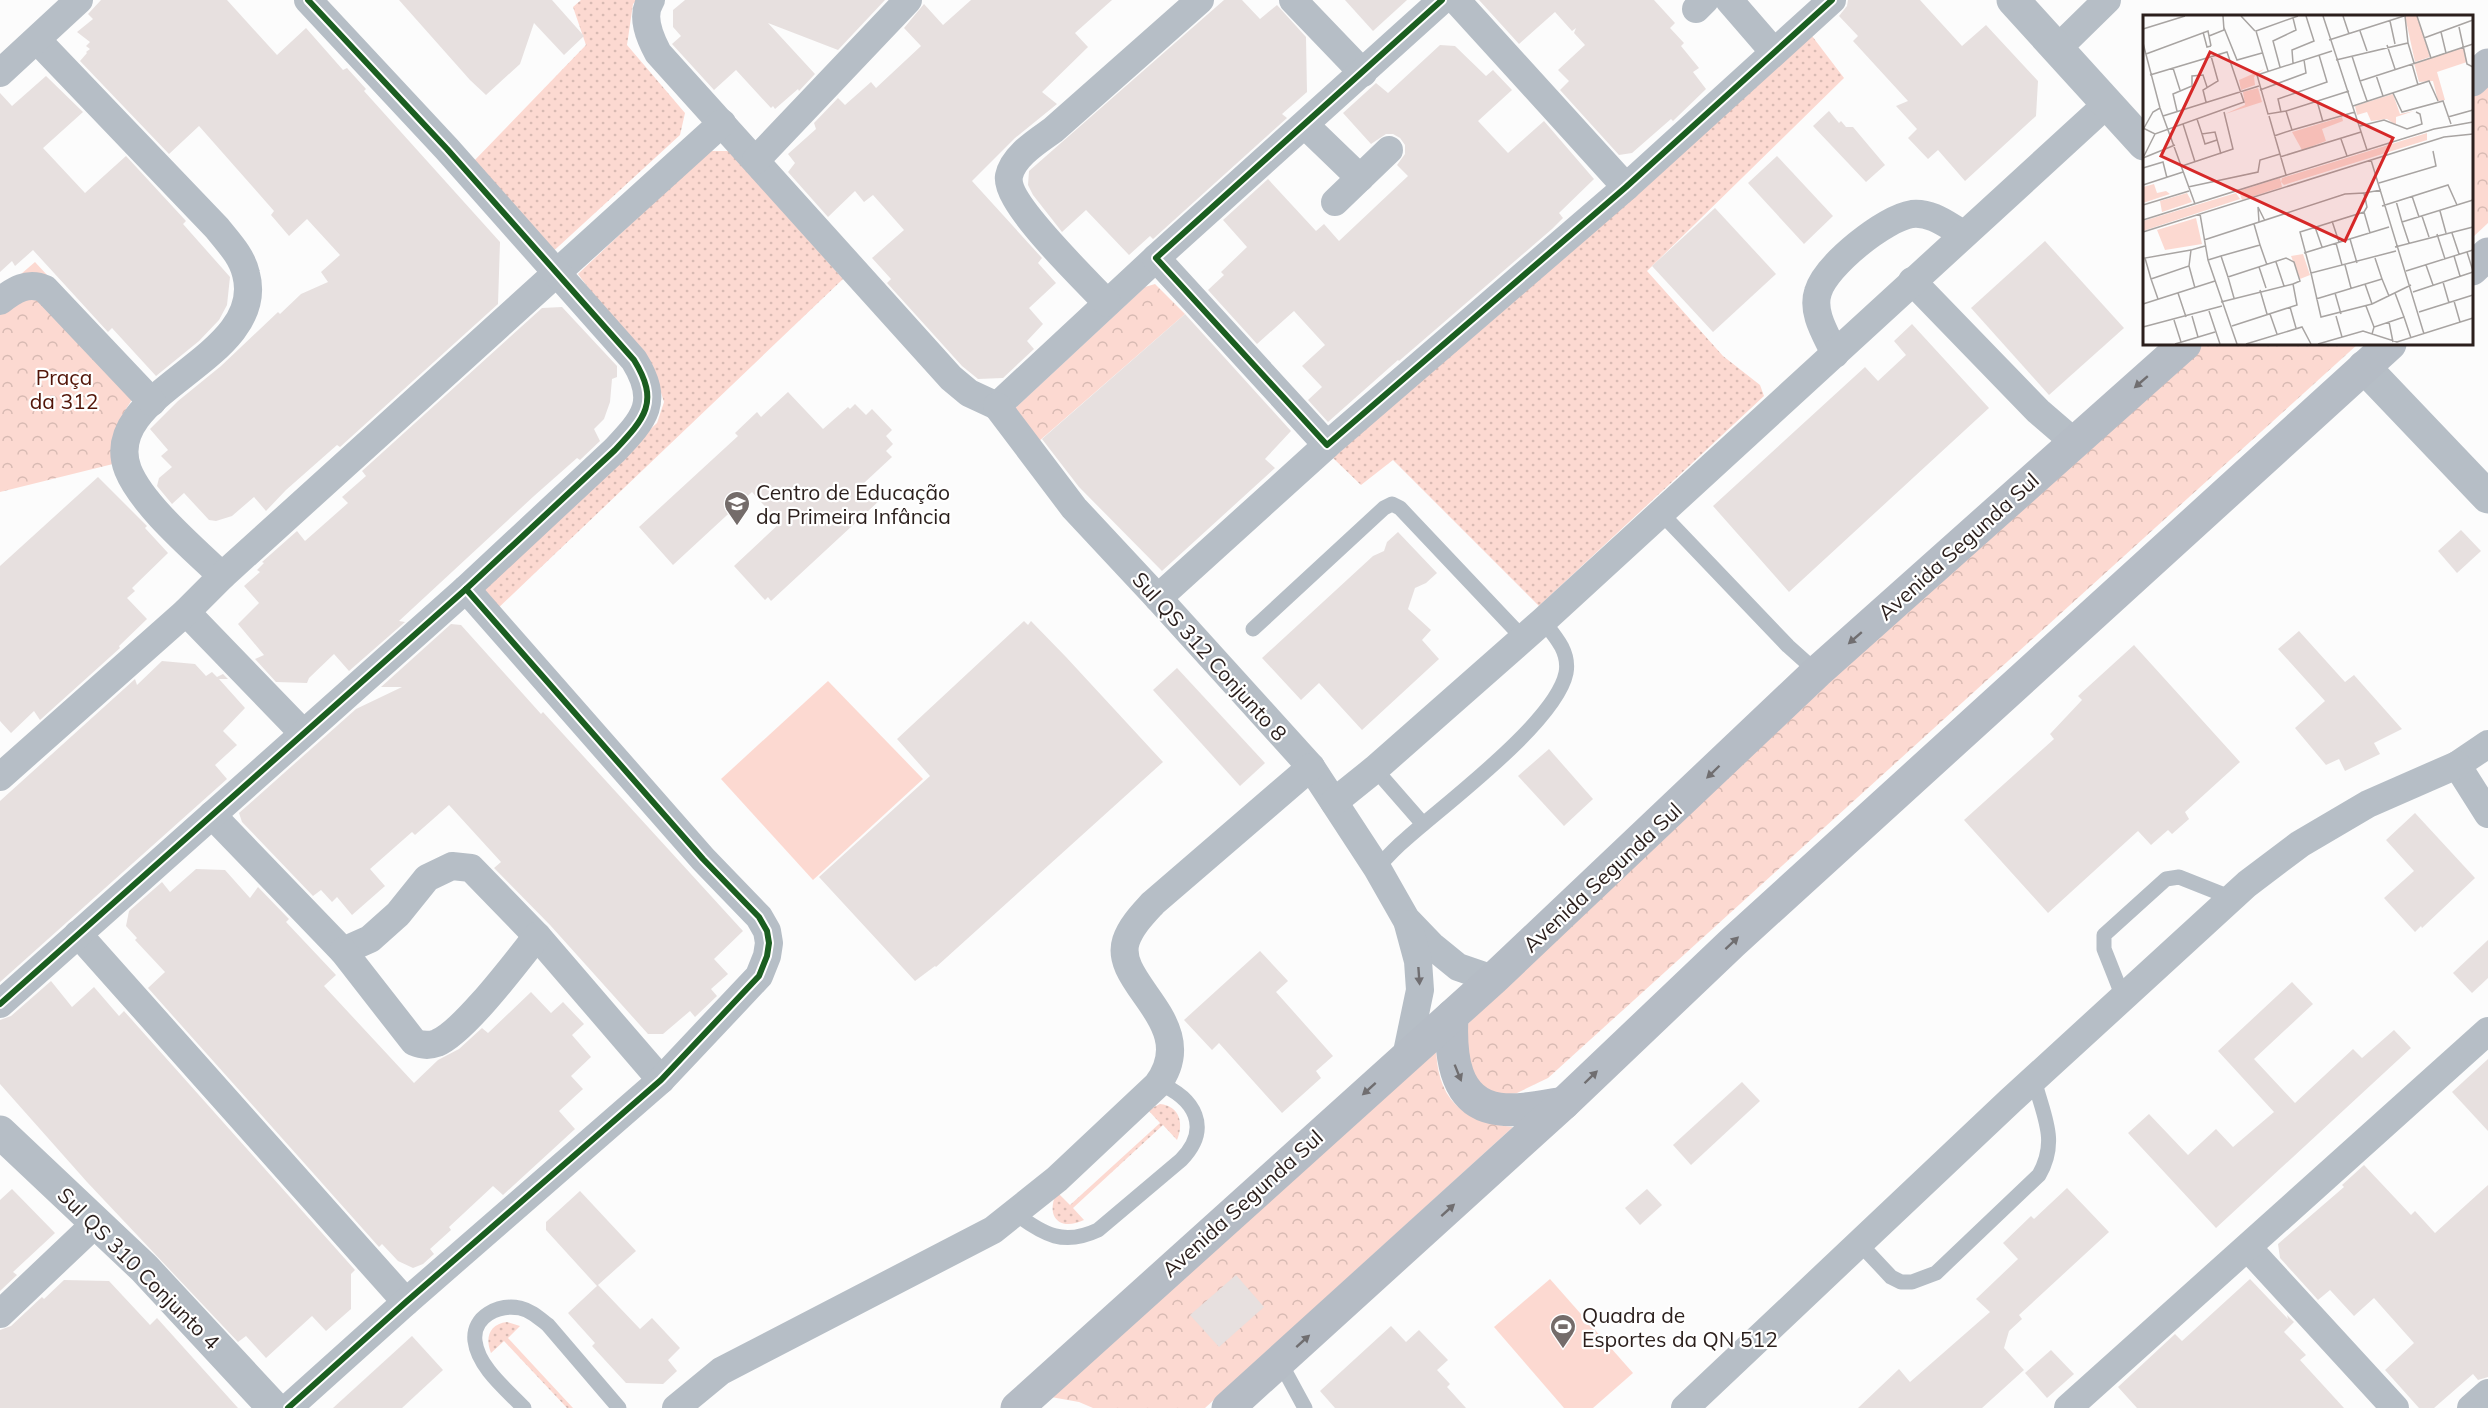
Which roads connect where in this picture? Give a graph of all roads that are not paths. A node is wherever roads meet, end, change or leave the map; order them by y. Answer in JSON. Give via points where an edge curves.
{"nodes":[{"id":1,"x":79,"y":0,"type":"edge"},
{"id":2,"x":308,"y":0,"type":"edge"},
{"id":3,"x":651,"y":0,"type":"edge"},
{"id":4,"x":909,"y":0,"type":"edge"},
{"id":5,"x":1293,"y":0,"type":"edge"},
{"id":6,"x":1443,"y":0,"type":"edge"},
{"id":7,"x":1456,"y":0,"type":"edge"},
{"id":8,"x":1729,"y":0,"type":"edge"},
{"id":9,"x":1832,"y":0,"type":"edge"},
{"id":10,"x":2013,"y":0,"type":"edge"},
{"id":11,"x":2107,"y":0,"type":"edge"},
{"id":12,"x":1183,"y":5,"type":"edge"},
{"id":13,"x":37,"y":40,"type":"junction"},
{"id":14,"x":2058,"y":48,"type":"junction"},
{"id":15,"x":1773,"y":52,"type":"junction"},
{"id":16,"x":2488,"y":65,"type":"edge"},
{"id":17,"x":1363,"y":73,"type":"junction"},
{"id":18,"x":0,"y":74,"type":"edge"},
{"id":19,"x":2473,"y":79,"type":"edge"},
{"id":20,"x":2107,"y":104,"type":"junction"},
{"id":21,"x":722,"y":123,"type":"junction"},
{"id":22,"x":1305,"y":125,"type":"junction"},
{"id":23,"x":2143,"y":142,"type":"edge"},
{"id":24,"x":1389,"y":150,"type":"dead end"},
{"id":25,"x":756,"y":160,"type":"junction"},
{"id":26,"x":1360,"y":178,"type":"junction"},
{"id":27,"x":1626,"y":187,"type":"junction"},
{"id":28,"x":1335,"y":202,"type":"dead end"},
{"id":29,"x":1963,"y":234,"type":"junction"},
{"id":30,"x":2488,"y":254,"type":"edge"},
{"id":31,"x":1156,"y":258,"type":"junction"},
{"id":32,"x":2473,"y":268,"type":"edge"},
{"id":33,"x":557,"y":272,"type":"junction"},
{"id":34,"x":1912,"y":281,"type":"junction"},
{"id":35,"x":0,"y":301,"type":"edge"},
{"id":36,"x":1107,"y":303,"type":"junction"},
{"id":37,"x":2184,"y":345,"type":"edge"},
{"id":38,"x":2389,"y":345,"type":"edge"},
{"id":39,"x":1835,"y":354,"type":"junction"},
{"id":40,"x":2364,"y":366,"type":"junction"},
{"id":41,"x":152,"y":402,"type":"junction"},
{"id":42,"x":997,"y":406,"type":"junction"},
{"id":43,"x":2074,"y":442,"type":"junction"},
{"id":44,"x":1327,"y":445,"type":"junction"},
{"id":45,"x":2488,"y":497,"type":"edge"},
{"id":46,"x":1660,"y":512,"type":"junction"},
{"id":47,"x":222,"y":576,"type":"junction"},
{"id":48,"x":466,"y":589,"type":"junction"},
{"id":49,"x":1158,"y":598,"type":"junction"},
{"id":50,"x":186,"y":612,"type":"junction"},
{"id":51,"x":1253,"y":629,"type":"dead end"},
{"id":52,"x":1533,"y":630,"type":"junction"},
{"id":53,"x":1817,"y":672,"type":"junction"},
{"id":54,"x":303,"y":733,"type":"junction"},
{"id":55,"x":2488,"y":744,"type":"edge"},
{"id":56,"x":2457,"y":765,"type":"junction"},
{"id":57,"x":1311,"y":768,"type":"junction"},
{"id":58,"x":1375,"y":769,"type":"junction"},
{"id":59,"x":0,"y":777,"type":"edge"},
{"id":60,"x":1334,"y":802,"type":"junction"},
{"id":61,"x":2488,"y":814,"type":"edge"},
{"id":62,"x":212,"y":815,"type":"junction"},
{"id":63,"x":1423,"y":824,"type":"junction"},
{"id":64,"x":1377,"y":868,"type":"junction"},
{"id":65,"x":2232,"y":898,"type":"junction"},
{"id":66,"x":1406,"y":919,"type":"junction"},
{"id":67,"x":78,"y":934,"type":"junction"},
{"id":68,"x":537,"y":936,"type":"junction"},
{"id":69,"x":343,"y":951,"type":"junction"},
{"id":70,"x":1493,"y":979,"type":"junction"},
{"id":71,"x":2123,"y":997,"type":"junction"},
{"id":72,"x":0,"y":1004,"type":"edge"},
{"id":73,"x":1452,"y":1016,"type":"junction"},
{"id":74,"x":2488,"y":1031,"type":"edge"},
{"id":75,"x":1406,"y":1057,"type":"junction"},
{"id":76,"x":2034,"y":1079,"type":"junction"},
{"id":77,"x":661,"y":1080,"type":"junction"},
{"id":78,"x":1158,"y":1083,"type":"junction"},
{"id":79,"x":1564,"y":1103,"type":"junction"},
{"id":80,"x":0,"y":1132,"type":"edge"},
{"id":81,"x":1016,"y":1214,"type":"junction"},
{"id":82,"x":96,"y":1223,"type":"junction"},
{"id":83,"x":1860,"y":1244,"type":"junction"},
{"id":84,"x":2248,"y":1248,"type":"junction"},
{"id":85,"x":406,"y":1302,"type":"junction"},
{"id":86,"x":0,"y":1314,"type":"edge"},
{"id":87,"x":1280,"y":1362,"type":"junction"},
{"id":88,"x":2488,"y":1393,"type":"edge"},
{"id":89,"x":2080,"y":1404,"type":"edge"},
{"id":90,"x":274,"y":1408,"type":"edge"},
{"id":91,"x":288,"y":1408,"type":"edge"},
{"id":92,"x":524,"y":1408,"type":"edge"},
{"id":93,"x":619,"y":1408,"type":"edge"},
{"id":94,"x":676,"y":1408,"type":"edge"},
{"id":95,"x":1017,"y":1408,"type":"edge"},
{"id":96,"x":1041,"y":1408,"type":"edge"},
{"id":97,"x":1057,"y":1408,"type":"edge"},
{"id":98,"x":1228,"y":1408,"type":"edge"},
{"id":99,"x":1305,"y":1408,"type":"edge"},
{"id":100,"x":1685,"y":1408,"type":"edge"},
{"id":101,"x":2395,"y":1408,"type":"edge"},
{"id":102,"x":2471,"y":1408,"type":"edge"}],
"edges":[{"from":1,"to":13,"type":"street"},
{"from":2,"to":33,"type":"street"},
{"from":3,"to":21,"type":"street","via":[[646,11],[647,24],[658,53]]},
{"from":4,"to":25,"type":"street"},
{"from":5,"to":17,"type":"street"},
{"from":6,"to":17,"type":"street"},
{"from":7,"to":27,"type":"street"},
{"from":8,"to":15,"type":"street"},
{"from":9,"to":15,"type":"street"},
{"from":10,"to":14,"type":"street"},
{"from":11,"to":14,"type":"street"},
{"from":12,"to":36,"type":"street","via":[[1032,146],[1008,179],[1010,191],[1026,214]]},
{"from":13,"to":18,"type":"street"},
{"from":13,"to":41,"type":"street","via":[[217,228],[247,274],[248,288],[240,319],[215,350]]},
{"from":14,"to":20,"type":"street"},
{"from":15,"to":27,"type":"street"},
{"from":16,"to":19,"type":"main road"},
{"from":17,"to":22,"type":"street"},
{"from":20,"to":23,"type":"street"},
{"from":20,"to":29,"type":"street"},
{"from":21,"to":25,"type":"street"},
{"from":21,"to":33,"type":"street"},
{"from":22,"to":26,"type":"street"},
{"from":22,"to":31,"type":"street"},
{"from":24,"to":26,"type":"street"},
{"from":25,"to":42,"type":"street","via":[[951,378],[969,393]]},
{"from":26,"to":28,"type":"street"},
{"from":27,"to":44,"type":"street"},
{"from":29,"to":34,"type":"street"},
{"from":29,"to":39,"type":"street","via":[[1932,216],[1912,214],[1875,230],[1849,252],[1817,292],[1816,311]]},
{"from":30,"to":32,"type":"main road"},
{"from":31,"to":36,"type":"street"},
{"from":31,"to":44,"type":"street"},
{"from":33,"to":47,"type":"street"},
{"from":33,"to":48,"type":"street","via":[[634,360],[645,379],[649,398],[637,426],[615,450]]},
{"from":34,"to":39,"type":"street"},
{"from":34,"to":43,"type":"street","via":[[2038,411]]},
{"from":35,"to":41,"type":"street","via":[[25,287],[45,289]]},
{"from":36,"to":42,"type":"street"},
{"from":37,"to":43,"type":"main road","name":"Avenida Segunda Sul","one_way":true},
{"from":38,"to":40,"type":"main road"},
{"from":39,"to":46,"type":"street"},
{"from":40,"to":45,"type":"street"},
{"from":79,"to":40,"type":"main road","one_way":true,"via":[[1732,943]]},
{"from":41,"to":47,"type":"street","via":[[137,417],[125,444],[129,472],[148,501]]},
{"from":42,"to":49,"type":"street","name":"Sul QS 312 Conjunto 8","via":[[1074,508]]},
{"from":43,"to":53,"type":"main road","name":"Avenida Segunda Sul","one_way":true},
{"from":44,"to":49,"type":"street"},
{"from":46,"to":52,"type":"street"},
{"from":46,"to":53,"type":"lane"},
{"from":47,"to":50,"type":"street"},
{"from":48,"to":54,"type":"street"},
{"from":48,"to":77,"type":"street","via":[[687,842],[759,917],[767,931],[767,956],[759,976]]},
{"from":49,"to":57,"type":"street","name":"Sul QS 312 Conjunto 8"},
{"from":50,"to":54,"type":"street"},
{"from":50,"to":59,"type":"street"},
{"from":51,"to":52,"type":"lane","via":[[1392,504]]},
{"from":52,"to":58,"type":"street"},
{"from":52,"to":63,"type":"lane","via":[[1558,640],[1566,662],[1563,681],[1547,712]]},
{"from":53,"to":70,"type":"main road","name":"Avenida Segunda Sul","one_way":true},
{"from":54,"to":62,"type":"street"},
{"from":55,"to":56,"type":"street"},
{"from":56,"to":61,"type":"street"},
{"from":56,"to":65,"type":"street","via":[[2368,804],[2300,844]]},
{"from":57,"to":60,"type":"street","name":"Sul QS 312 Conjunto 8"},
{"from":57,"to":78,"type":"street","via":[[1153,903],[1126,941],[1125,957],[1130,969],[1168,1038],[1169,1059]]},
{"from":58,"to":60,"type":"street"},
{"from":58,"to":63,"type":"lane"},
{"from":60,"to":64,"type":"street","name":"Sul QS 312 Conjunto 8"},
{"from":62,"to":67,"type":"street"},
{"from":62,"to":69,"type":"street"},
{"from":63,"to":64,"type":"lane"},
{"from":64,"to":66,"type":"street","name":"Sul QS 312 Conjunto 8"},
{"from":65,"to":71,"type":"street"},
{"from":65,"to":71,"type":"lane","via":[[2179,877],[2166,879],[2148,895],[2104,935],[2104,949]]},
{"from":66,"to":70,"type":"street","name":"Sul QS 312 Conjunto 8","via":[[1458,967]]},
{"from":66,"to":75,"type":"street","name":"Sul QS 312 Conjunto 8","one_way":true,"via":[[1418,961],[1420,990]]},
{"from":67,"to":72,"type":"street"},
{"from":67,"to":85,"type":"street"},
{"from":68,"to":69,"type":"street","via":[[471,868],[452,866],[427,878],[398,914],[370,939]]},
{"from":68,"to":69,"type":"street","via":[[473,1012],[444,1039],[426,1045],[414,1042]]},
{"from":68,"to":77,"type":"street"},
{"from":70,"to":73,"type":"main road","name":"Avenida Segunda Sul"},
{"from":71,"to":76,"type":"street"},
{"from":73,"to":75,"type":"main road","name":"Avenida Segunda Sul"},
{"from":73,"to":79,"type":"main road","one_way":true,"via":[[1455,1068],[1476,1101],[1500,1110]]},
{"from":74,"to":84,"type":"street"},
{"from":75,"to":95,"type":"main road","name":"Avenida Segunda Sul","one_way":true},
{"from":76,"to":83,"type":"street"},
{"from":76,"to":83,"type":"lane","via":[[2050,1143],[2047,1161],[2039,1175],[1965,1247],[1936,1273],[1901,1282],[1891,1277]]},
{"from":77,"to":85,"type":"street"},
{"from":78,"to":81,"type":"street"},
{"from":78,"to":81,"type":"lane","via":[[1185,1098],[1197,1123],[1198,1135],[1192,1149],[1181,1160],[1086,1236],[1051,1236]]},
{"from":87,"to":79,"type":"main road","one_way":true},
{"from":80,"to":82,"type":"street","name":"Sul QS 310 Conjunto 4"},
{"from":81,"to":94,"type":"street","via":[[976,1240],[722,1371]]},
{"from":82,"to":86,"type":"street"},
{"from":82,"to":90,"type":"street","name":"Sul QS 310 Conjunto 4","via":[[144,1268]]},
{"from":83,"to":100,"type":"street"},
{"from":84,"to":89,"type":"street"},
{"from":84,"to":101,"type":"street"},
{"from":85,"to":91,"type":"street"},
{"from":87,"to":98,"type":"main road"},
{"from":87,"to":99,"type":"lane"},
{"from":88,"to":102,"type":"street"},
{"from":92,"to":93,"type":"lane","via":[[489,1370],[475,1340],[482,1318],[500,1308],[535,1314]]},
{"from":96,"to":97,"type":"main road"}]}
